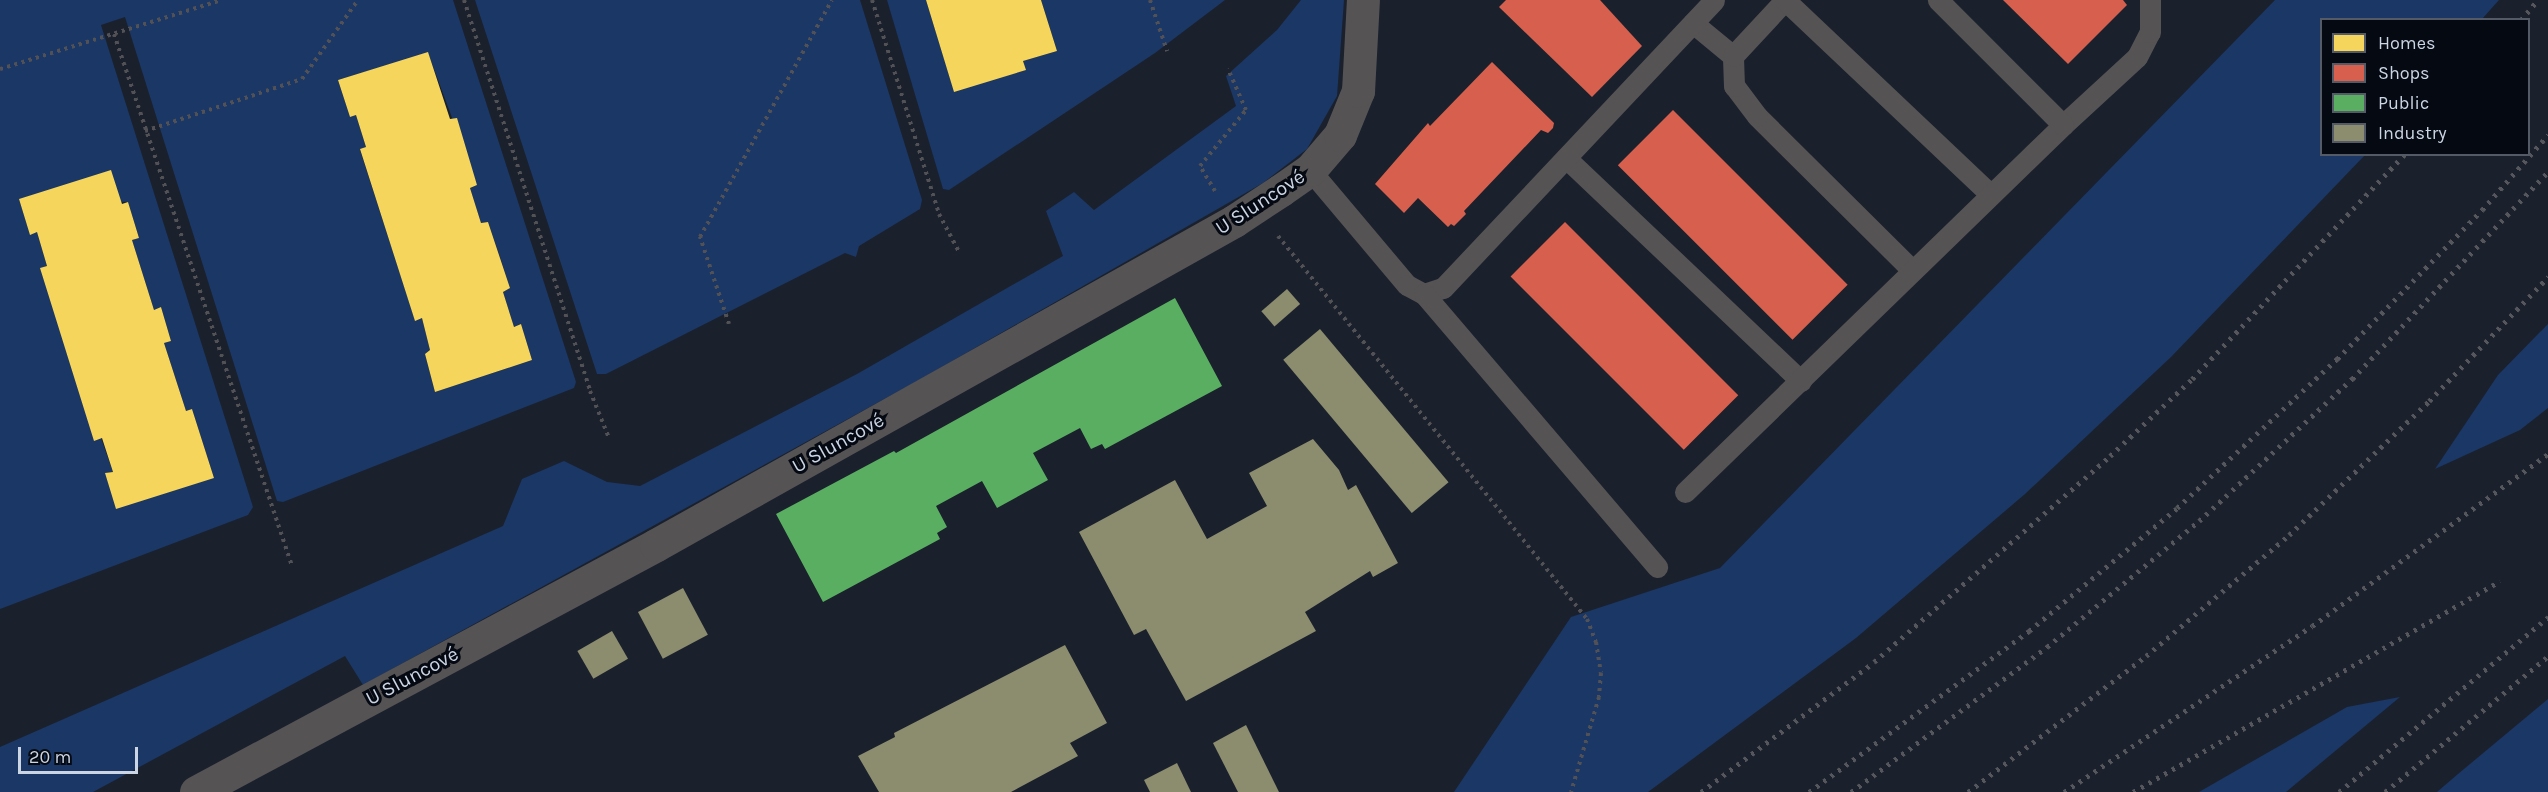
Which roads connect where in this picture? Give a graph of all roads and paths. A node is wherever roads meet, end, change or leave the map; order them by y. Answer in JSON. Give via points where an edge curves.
{"nodes":[{"id":1,"x":221,"y":0,"type":"edge"},
{"id":2,"x":358,"y":0,"type":"edge"},
{"id":3,"x":464,"y":0,"type":"edge"},
{"id":4,"x":832,"y":0,"type":"edge"},
{"id":5,"x":872,"y":0,"type":"edge"},
{"id":6,"x":1150,"y":0,"type":"edge"},
{"id":7,"x":1363,"y":0,"type":"edge"},
{"id":8,"x":1714,"y":0,"type":"edge"},
{"id":9,"x":1938,"y":0,"type":"edge"},
{"id":10,"x":2150,"y":0,"type":"edge"},
{"id":11,"x":1693,"y":23,"type":"junction"},
{"id":12,"x":114,"y":34,"type":"junction"},
{"id":13,"x":1167,"y":51,"type":"dead end"},
{"id":14,"x":1733,"y":56,"type":"junction"},
{"id":15,"x":0,"y":69,"type":"edge"},
{"id":16,"x":1228,"y":69,"type":"dead end"},
{"id":17,"x":2063,"y":125,"type":"junction"},
{"id":18,"x":145,"y":131,"type":"junction"},
{"id":19,"x":1566,"y":158,"type":"junction"},
{"id":20,"x":1310,"y":170,"type":"junction"},
{"id":21,"x":1217,"y":193,"type":"dead end"},
{"id":22,"x":1990,"y":194,"type":"junction"},
{"id":23,"x":1274,"y":232,"type":"dead end"},
{"id":24,"x":958,"y":250,"type":"dead end"},
{"id":25,"x":1912,"y":270,"type":"junction"},
{"id":26,"x":1425,"y":294,"type":"junction"},
{"id":27,"x":729,"y":324,"type":"dead end"},
{"id":28,"x":1801,"y":381,"type":"junction"},
{"id":29,"x":609,"y":438,"type":"dead end"},
{"id":30,"x":1685,"y":492,"type":"dead end"},
{"id":31,"x":292,"y":566,"type":"dead end"},
{"id":32,"x":1657,"y":567,"type":"dead end"},
{"id":33,"x":196,"y":792,"type":"edge"},
{"id":34,"x":1571,"y":792,"type":"edge"}],
"edges":[{"from":1,"to":12,"type":"path"},
{"from":2,"to":18,"type":"path","via":[[302,79]]},
{"from":3,"to":29,"type":"path"},
{"from":4,"to":27,"type":"path","via":[[700,237]]},
{"from":5,"to":24,"type":"path","via":[[939,214]]},
{"from":6,"to":13,"type":"path"},
{"from":7,"to":20,"type":"street","name":"U Sluncové","via":[[1358,91],[1340,135]]},
{"from":8,"to":11,"type":"lane"},
{"from":9,"to":17,"type":"lane"},
{"from":10,"to":17,"type":"lane","via":[[2150,32],[2137,57]]},
{"from":11,"to":14,"type":"lane"},
{"from":11,"to":19,"type":"lane"},
{"from":12,"to":15,"type":"path"},
{"from":12,"to":18,"type":"path"},
{"from":14,"to":22,"type":"lane","via":[[1785,0]]},
{"from":14,"to":25,"type":"lane","via":[[1734,86],[1757,116]]},
{"from":16,"to":21,"type":"path","via":[[1246,110],[1200,166]]},
{"from":17,"to":22,"type":"lane"},
{"from":18,"to":31,"type":"path"},
{"from":19,"to":26,"type":"lane","via":[[1443,288]]},
{"from":19,"to":28,"type":"lane"},
{"from":20,"to":26,"type":"lane","via":[[1407,285]]},
{"from":20,"to":33,"type":"street","name":"U Sluncové","via":[[1234,221],[687,528]]},
{"from":22,"to":25,"type":"lane"},
{"from":23,"to":34,"type":"path","via":[[1587,619],[1596,642],[1600,681]]},
{"from":25,"to":28,"type":"lane"},
{"from":26,"to":32,"type":"lane"},
{"from":28,"to":30,"type":"lane"}]}
